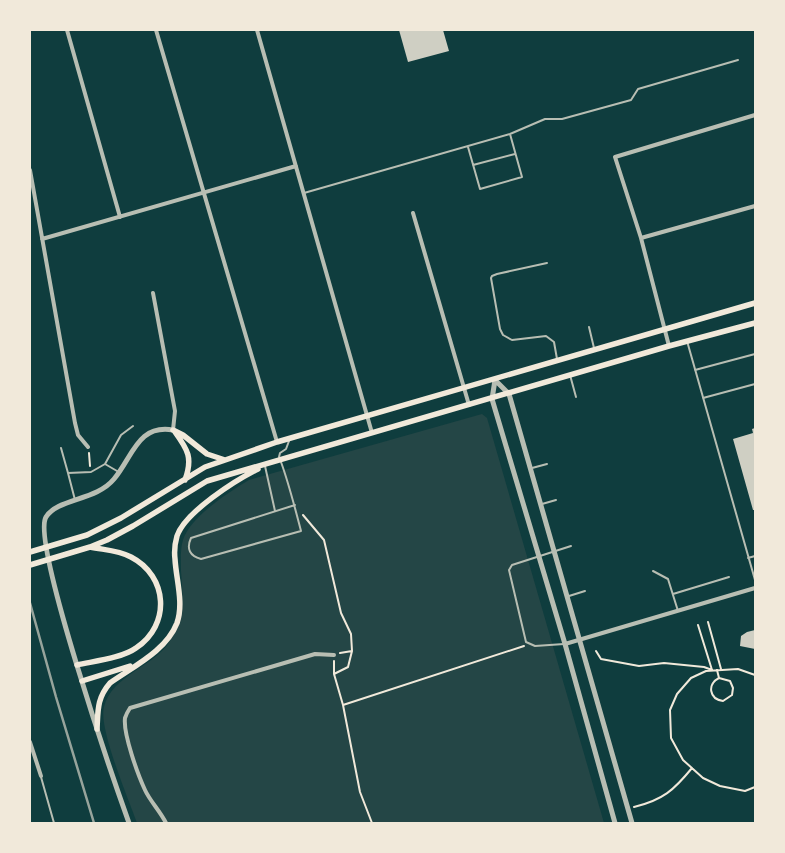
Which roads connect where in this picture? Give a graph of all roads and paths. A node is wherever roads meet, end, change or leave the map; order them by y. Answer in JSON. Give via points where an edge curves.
{"nodes":[{"id":1,"x":67,"y":30,"type":"edge"},
{"id":2,"x":156,"y":30,"type":"edge"},
{"id":3,"x":257,"y":30,"type":"edge"},
{"id":4,"x":738,"y":60,"type":"dead end"},
{"id":5,"x":755,"y":115,"type":"edge"},
{"id":6,"x":510,"y":134,"type":"junction"},
{"id":7,"x":468,"y":147,"type":"junction"},
{"id":8,"x":515,"y":154,"type":"junction"},
{"id":9,"x":473,"y":165,"type":"junction"},
{"id":10,"x":296,"y":166,"type":"junction"},
{"id":11,"x":30,"y":170,"type":"edge"},
{"id":12,"x":204,"y":192,"type":"junction"},
{"id":13,"x":304,"y":193,"type":"junction"},
{"id":14,"x":755,"y":206,"type":"edge"},
{"id":15,"x":413,"y":213,"type":"dead end"},
{"id":16,"x":120,"y":217,"type":"junction"},
{"id":17,"x":641,"y":238,"type":"junction"},
{"id":18,"x":42,"y":239,"type":"junction"},
{"id":19,"x":547,"y":263,"type":"dead end"},
{"id":20,"x":153,"y":293,"type":"dead end"},
{"id":21,"x":755,"y":303,"type":"edge"},
{"id":22,"x":755,"y":323,"type":"edge"},
{"id":23,"x":589,"y":327,"type":"dead end"},
{"id":24,"x":665,"y":329,"type":"junction"},
{"id":25,"x":687,"y":342,"type":"junction"},
{"id":26,"x":669,"y":346,"type":"junction"},
{"id":27,"x":594,"y":350,"type":"junction"},
{"id":28,"x":755,"y":354,"type":"edge"},
{"id":29,"x":558,"y":361,"type":"junction"},
{"id":30,"x":695,"y":370,"type":"junction"},
{"id":31,"x":570,"y":376,"type":"junction"},
{"id":32,"x":495,"y":380,"type":"junction"},
{"id":33,"x":755,"y":384,"type":"edge"},
{"id":34,"x":464,"y":388,"type":"junction"},
{"id":35,"x":509,"y":394,"type":"junction"},
{"id":36,"x":576,"y":397,"type":"dead end"},
{"id":37,"x":703,"y":398,"type":"junction"},
{"id":38,"x":492,"y":399,"type":"junction"},
{"id":39,"x":468,"y":406,"type":"junction"},
{"id":40,"x":367,"y":416,"type":"junction"},
{"id":41,"x":133,"y":426,"type":"dead end"},
{"id":42,"x":173,"y":430,"type":"junction"},
{"id":43,"x":372,"y":433,"type":"junction"},
{"id":44,"x":289,"y":439,"type":"junction"},
{"id":45,"x":277,"y":442,"type":"junction"},
{"id":46,"x":88,"y":447,"type":"dead end"},
{"id":47,"x":61,"y":448,"type":"dead end"},
{"id":48,"x":225,"y":460,"type":"junction"},
{"id":49,"x":277,"y":460,"type":"junction"},
{"id":50,"x":105,"y":464,"type":"junction"},
{"id":51,"x":547,"y":464,"type":"dead end"},
{"id":52,"x":265,"y":466,"type":"junction"},
{"id":53,"x":530,"y":469,"type":"junction"},
{"id":54,"x":119,"y":472,"type":"junction"},
{"id":55,"x":68,"y":473,"type":"junction"},
{"id":56,"x":185,"y":480,"type":"junction"},
{"id":57,"x":556,"y":500,"type":"dead end"},
{"id":58,"x":76,"y":501,"type":"junction"},
{"id":59,"x":295,"y":505,"type":"junction"},
{"id":60,"x":540,"y":505,"type":"junction"},
{"id":61,"x":275,"y":511,"type":"junction"},
{"id":62,"x":571,"y":546,"type":"dead end"},
{"id":63,"x":90,"y":547,"type":"junction"},
{"id":64,"x":554,"y":551,"type":"junction"},
{"id":65,"x":30,"y":552,"type":"edge"},
{"id":66,"x":538,"y":556,"type":"junction"},
{"id":67,"x":755,"y":556,"type":"edge"},
{"id":68,"x":748,"y":558,"type":"junction"},
{"id":69,"x":30,"y":564,"type":"edge"},
{"id":70,"x":653,"y":571,"type":"dead end"},
{"id":71,"x":729,"y":577,"type":"dead end"},
{"id":72,"x":755,"y":580,"type":"edge"},
{"id":73,"x":755,"y":588,"type":"edge"},
{"id":74,"x":585,"y":591,"type":"dead end"},
{"id":75,"x":673,"y":594,"type":"junction"},
{"id":76,"x":567,"y":596,"type":"junction"},
{"id":77,"x":678,"y":611,"type":"junction"},
{"id":78,"x":708,"y":622,"type":"dead end"},
{"id":79,"x":698,"y":625,"type":"dead end"},
{"id":80,"x":579,"y":639,"type":"junction"},
{"id":81,"x":530,"y":644,"type":"junction"},
{"id":82,"x":565,"y":644,"type":"junction"},
{"id":83,"x":596,"y":651,"type":"dead end"},
{"id":84,"x":334,"y":655,"type":"dead end"},
{"id":85,"x":137,"y":664,"type":"junction"},
{"id":86,"x":77,"y":665,"type":"junction"},
{"id":87,"x":721,"y":669,"type":"junction"},
{"id":88,"x":712,"y":670,"type":"junction"},
{"id":89,"x":717,"y":670,"type":"junction"},
{"id":90,"x":755,"y":675,"type":"edge"},
{"id":91,"x":719,"y":678,"type":"junction"},
{"id":92,"x":82,"y":681,"type":"junction"},
{"id":93,"x":343,"y":705,"type":"junction"},
{"id":94,"x":97,"y":729,"type":"junction"},
{"id":95,"x":30,"y":742,"type":"edge"},
{"id":96,"x":692,"y":768,"type":"junction"},
{"id":97,"x":41,"y":776,"type":"joint"},
{"id":98,"x":755,"y":787,"type":"edge"},
{"id":99,"x":628,"y":809,"type":"junction"},
{"id":100,"x":54,"y":823,"type":"edge"},
{"id":101,"x":129,"y":823,"type":"edge"},
{"id":102,"x":166,"y":823,"type":"edge"},
{"id":103,"x":372,"y":823,"type":"edge"},
{"id":104,"x":616,"y":823,"type":"edge"},
{"id":105,"x":632,"y":823,"type":"edge"}],
"edges":[{"from":1,"to":16,"type":"street"},
{"from":2,"to":12,"type":"street"},
{"from":3,"to":10,"type":"street"},
{"from":4,"to":6,"type":"lane","via":[[638,89],[631,100],[562,119],[545,119]]},
{"from":5,"to":17,"type":"street","via":[[615,157]]},
{"from":6,"to":7,"type":"lane"},
{"from":6,"to":8,"type":"lane"},
{"from":7,"to":9,"type":"lane"},
{"from":7,"to":13,"type":"lane"},
{"from":8,"to":9,"type":"lane"},
{"from":8,"to":9,"type":"lane","via":[[522,177],[480,189]]},
{"from":10,"to":12,"type":"street"},
{"from":10,"to":13,"type":"street"},
{"from":11,"to":18,"type":"street"},
{"from":12,"to":16,"type":"street"},
{"from":12,"to":45,"type":"street"},
{"from":13,"to":40,"type":"street"},
{"from":14,"to":17,"type":"street"},
{"from":15,"to":34,"type":"street"},
{"from":16,"to":18,"type":"street"},
{"from":17,"to":24,"type":"street"},
{"from":18,"to":46,"type":"street","via":[[75,423],[78,435]]},
{"from":19,"to":29,"type":"lane","via":[[491,278],[503,335],[512,340],[546,336],[554,342]]},
{"from":20,"to":42,"type":"street","via":[[175,411]]},
{"from":21,"to":24,"type":"main road"},
{"from":22,"to":25,"type":"main road"},
{"from":23,"to":27,"type":"lane"},
{"from":24,"to":26,"type":"street"},
{"from":24,"to":27,"type":"main road"},
{"from":25,"to":26,"type":"main road"},
{"from":25,"to":30,"type":"lane"},
{"from":26,"to":31,"type":"main road"},
{"from":27,"to":29,"type":"main road"},
{"from":28,"to":30,"type":"lane"},
{"from":29,"to":32,"type":"main road"},
{"from":30,"to":37,"type":"lane"},
{"from":31,"to":35,"type":"main road"},
{"from":31,"to":36,"type":"lane"},
{"from":32,"to":34,"type":"main road"},
{"from":32,"to":35,"type":"street"},
{"from":32,"to":38,"type":"street"},
{"from":33,"to":37,"type":"lane"},
{"from":34,"to":39,"type":"street"},
{"from":34,"to":40,"type":"main road"},
{"from":35,"to":38,"type":"main road"},
{"from":35,"to":53,"type":"street"},
{"from":37,"to":68,"type":"lane"},
{"from":38,"to":39,"type":"main road"},
{"from":38,"to":66,"type":"street"},
{"from":39,"to":43,"type":"main road"},
{"from":40,"to":43,"type":"street"},
{"from":40,"to":44,"type":"main road"},
{"from":41,"to":50,"type":"lane","via":[[121,435]]},
{"from":42,"to":48,"type":"main road","via":[[207,454]]},
{"from":42,"to":54,"type":"street","via":[[150,431],[141,438]]},
{"from":42,"to":56,"type":"main road","via":[[189,454]]},
{"from":43,"to":49,"type":"main road"},
{"from":44,"to":45,"type":"main road"},
{"from":44,"to":49,"type":"lane","via":[[288,446]]},
{"from":45,"to":48,"type":"main road"},
{"from":47,"to":55,"type":"lane"},
{"from":48,"to":56,"type":"main road"},
{"from":49,"to":52,"type":"main road"},
{"from":49,"to":59,"type":"lane"},
{"from":49,"to":63,"type":"main road","via":[[207,481],[133,526]]},
{"from":50,"to":54,"type":"lane"},
{"from":50,"to":55,"type":"lane","via":[[90,472]]},
{"from":51,"to":53,"type":"lane"},
{"from":52,"to":61,"type":"lane"},
{"from":52,"to":85,"type":"main road","via":[[226,488],[184,524],[177,535],[175,548],[180,609],[177,622],[159,649]]},
{"from":53,"to":60,"type":"street"},
{"from":54,"to":58,"type":"street","via":[[112,482]]},
{"from":55,"to":58,"type":"lane"},
{"from":56,"to":65,"type":"main road","via":[[87,535]]},
{"from":57,"to":60,"type":"lane"},
{"from":58,"to":86,"type":"street","via":[[57,507],[43,526],[53,578]]},
{"from":59,"to":61,"type":"lane"},
{"from":59,"to":61,"type":"lane","via":[[301,531],[201,559],[188,550],[190,538]]},
{"from":59,"to":93,"type":"path","via":[[324,540],[342,613],[351,634],[352,651],[348,667],[334,674]]},
{"from":60,"to":64,"type":"street"},
{"from":62,"to":64,"type":"lane"},
{"from":63,"to":69,"type":"main road"},
{"from":63,"to":86,"type":"main road","via":[[122,553],[142,565],[155,580],[161,611],[155,629],[136,649]]},
{"from":64,"to":66,"type":"lane"},
{"from":64,"to":76,"type":"street"},
{"from":66,"to":81,"type":"lane","via":[[512,565],[509,570],[526,642]]},
{"from":66,"to":82,"type":"street"},
{"from":67,"to":68,"type":"lane"},
{"from":68,"to":72,"type":"lane"},
{"from":70,"to":75,"type":"lane","via":[[668,579]]},
{"from":71,"to":75,"type":"lane"},
{"from":73,"to":77,"type":"street"},
{"from":74,"to":76,"type":"lane"},
{"from":75,"to":77,"type":"lane"},
{"from":76,"to":80,"type":"street"},
{"from":77,"to":80,"type":"street"},
{"from":78,"to":87,"type":"path"},
{"from":79,"to":88,"type":"path"},
{"from":80,"to":82,"type":"street"},
{"from":80,"to":99,"type":"street"},
{"from":81,"to":82,"type":"lane"},
{"from":81,"to":93,"type":"path"},
{"from":82,"to":104,"type":"street"},
{"from":83,"to":88,"type":"path","via":[[601,659],[620,664],[664,663],[704,666]]},
{"from":84,"to":102,"type":"street","via":[[315,654],[130,708],[125,717],[132,754],[145,791]]},
{"from":85,"to":92,"type":"main road"},
{"from":85,"to":94,"type":"main road","via":[[104,690],[99,700]]},
{"from":86,"to":92,"type":"street"},
{"from":87,"to":89,"type":"path"},
{"from":87,"to":90,"type":"path","via":[[738,669]]},
{"from":88,"to":89,"type":"path"},
{"from":88,"to":96,"type":"path","via":[[691,678],[677,694],[670,710],[671,738],[683,760]]},
{"from":89,"to":91,"type":"path"},
{"from":91,"to":91,"type":"path","via":[[710,689],[713,696],[723,701],[732,695],[733,688],[726,679]]},
{"from":92,"to":94,"type":"street"},
{"from":93,"to":103,"type":"path","via":[[360,792]]},
{"from":94,"to":101,"type":"street"},
{"from":95,"to":97,"type":"street"},
{"from":96,"to":98,"type":"path","via":[[720,786],[745,791]]},
{"from":96,"to":99,"type":"path","via":[[667,794],[648,804]]},
{"from":97,"to":100,"type":"lane"},
{"from":99,"to":105,"type":"street"}]}
